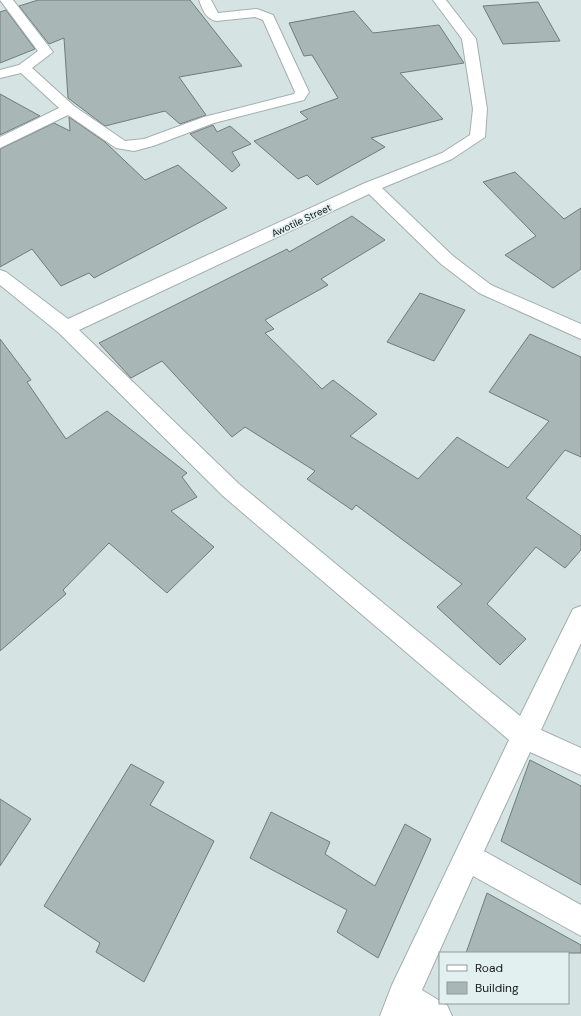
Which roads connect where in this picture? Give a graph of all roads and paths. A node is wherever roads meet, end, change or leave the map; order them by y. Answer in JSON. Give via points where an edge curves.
{"nodes":[{"id":1,"x":6,"y":0,"type":"edge"},
{"id":2,"x":205,"y":0,"type":"edge"},
{"id":3,"x":439,"y":0,"type":"edge"},
{"id":4,"x":24,"y":68,"type":"junction"},
{"id":5,"x":0,"y":74,"type":"edge"},
{"id":6,"x":70,"y":109,"type":"junction"},
{"id":7,"x":0,"y":143,"type":"edge"},
{"id":8,"x":371,"y":188,"type":"junction"},
{"id":9,"x":0,"y":276,"type":"edge"},
{"id":10,"x":66,"y":328,"type":"junction"},
{"id":11,"x":581,"y":332,"type":"edge"},
{"id":12,"x":579,"y":624,"type":"edge"},
{"id":13,"x":524,"y":736,"type":"junction"},
{"id":14,"x":581,"y":762,"type":"edge"},
{"id":15,"x":467,"y":857,"type":"junction"},
{"id":16,"x":581,"y":921,"type":"edge"},
{"id":17,"x":400,"y":1006,"type":"edge"},
{"id":18,"x":436,"y":1016,"type":"edge"}],
"edges":[{"from":1,"to":4,"type":"street","via":[[46,52]]},
{"from":2,"to":6,"type":"street","via":[[212,15],[216,17],[257,13],[268,18],[302,92],[299,97],[209,120],[134,146],[121,145]]},
{"from":3,"to":8,"type":"street","name":"Awotile Street","via":[[469,39],[480,109],[476,137],[446,156]]},
{"from":4,"to":5,"type":"street"},
{"from":4,"to":6,"type":"street"},
{"from":6,"to":7,"type":"street"},
{"from":8,"to":10,"type":"street","name":"Awotile Street"},
{"from":8,"to":11,"type":"street","via":[[447,260],[485,289]]},
{"from":9,"to":10,"type":"street"},
{"from":10,"to":13,"type":"street","via":[[232,490]]},
{"from":12,"to":13,"type":"street"},
{"from":13,"to":14,"type":"street"},
{"from":13,"to":15,"type":"street"},
{"from":15,"to":16,"type":"street"},
{"from":15,"to":17,"type":"street"},
{"from":17,"to":18,"type":"street"}]}
